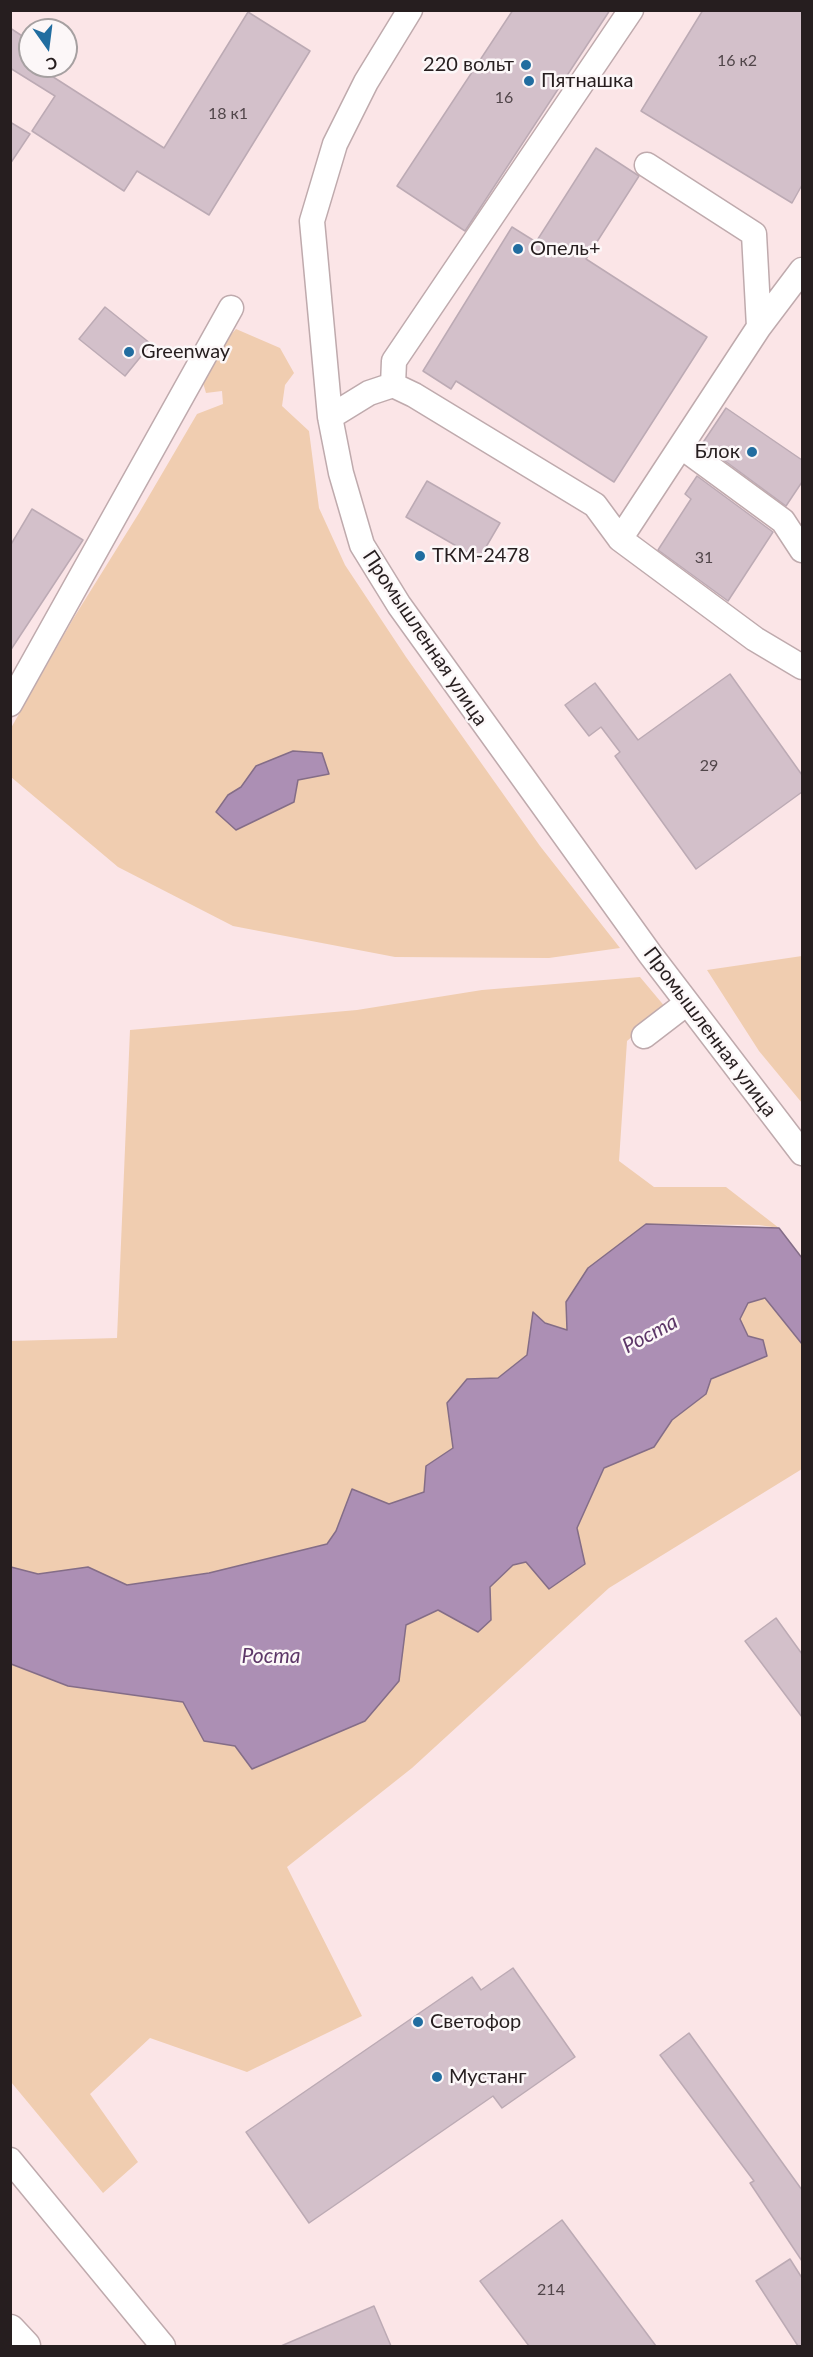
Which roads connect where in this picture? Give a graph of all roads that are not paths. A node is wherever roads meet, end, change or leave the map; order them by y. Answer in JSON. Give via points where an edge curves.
{"nodes":[{"id":1,"x":410,"y":10,"type":"edge"},
{"id":2,"x":630,"y":10,"type":"edge"},
{"id":3,"x":647,"y":165,"type":"dead end"},
{"id":4,"x":802,"y":270,"type":"edge"},
{"id":5,"x":231,"y":308,"type":"dead end"},
{"id":6,"x":759,"y":327,"type":"junction"},
{"id":7,"x":393,"y":385,"type":"junction"},
{"id":8,"x":330,"y":417,"type":"junction"},
{"id":9,"x":682,"y":447,"type":"junction"},
{"id":10,"x":620,"y":540,"type":"junction"},
{"id":11,"x":802,"y":550,"type":"edge"},
{"id":12,"x":802,"y":667,"type":"edge"},
{"id":13,"x":10,"y":704,"type":"edge"},
{"id":14,"x":687,"y":1003,"type":"junction"},
{"id":15,"x":644,"y":1036,"type":"dead end"},
{"id":16,"x":802,"y":1153,"type":"edge"},
{"id":17,"x":10,"y":2160,"type":"edge"},
{"id":18,"x":10,"y":2331,"type":"edge"},
{"id":19,"x":25,"y":2346,"type":"edge"},
{"id":20,"x":164,"y":2346,"type":"edge"}],
"edges":[{"from":1,"to":8,"type":"street","name":"Промышленная улица","via":[[366,82],[335,144],[312,221]]},
{"from":2,"to":7,"type":"street","via":[[394,361]]},
{"from":3,"to":6,"type":"street","via":[[754,234]]},
{"from":4,"to":6,"type":"street"},
{"from":5,"to":13,"type":"street"},
{"from":6,"to":9,"type":"street"},
{"from":7,"to":8,"type":"street","via":[[369,393]]},
{"from":7,"to":10,"type":"street","via":[[595,505]]},
{"from":8,"to":14,"type":"street","name":"Промышленная улица","via":[[341,473],[362,544],[399,605]]},
{"from":9,"to":10,"type":"street"},
{"from":9,"to":11,"type":"street","via":[[783,521]]},
{"from":10,"to":12,"type":"street","via":[[755,639]]},
{"from":14,"to":15,"type":"street"},
{"from":14,"to":16,"type":"street","name":"Промышленная улица"},
{"from":17,"to":20,"type":"street"},
{"from":18,"to":19,"type":"main road"}]}
